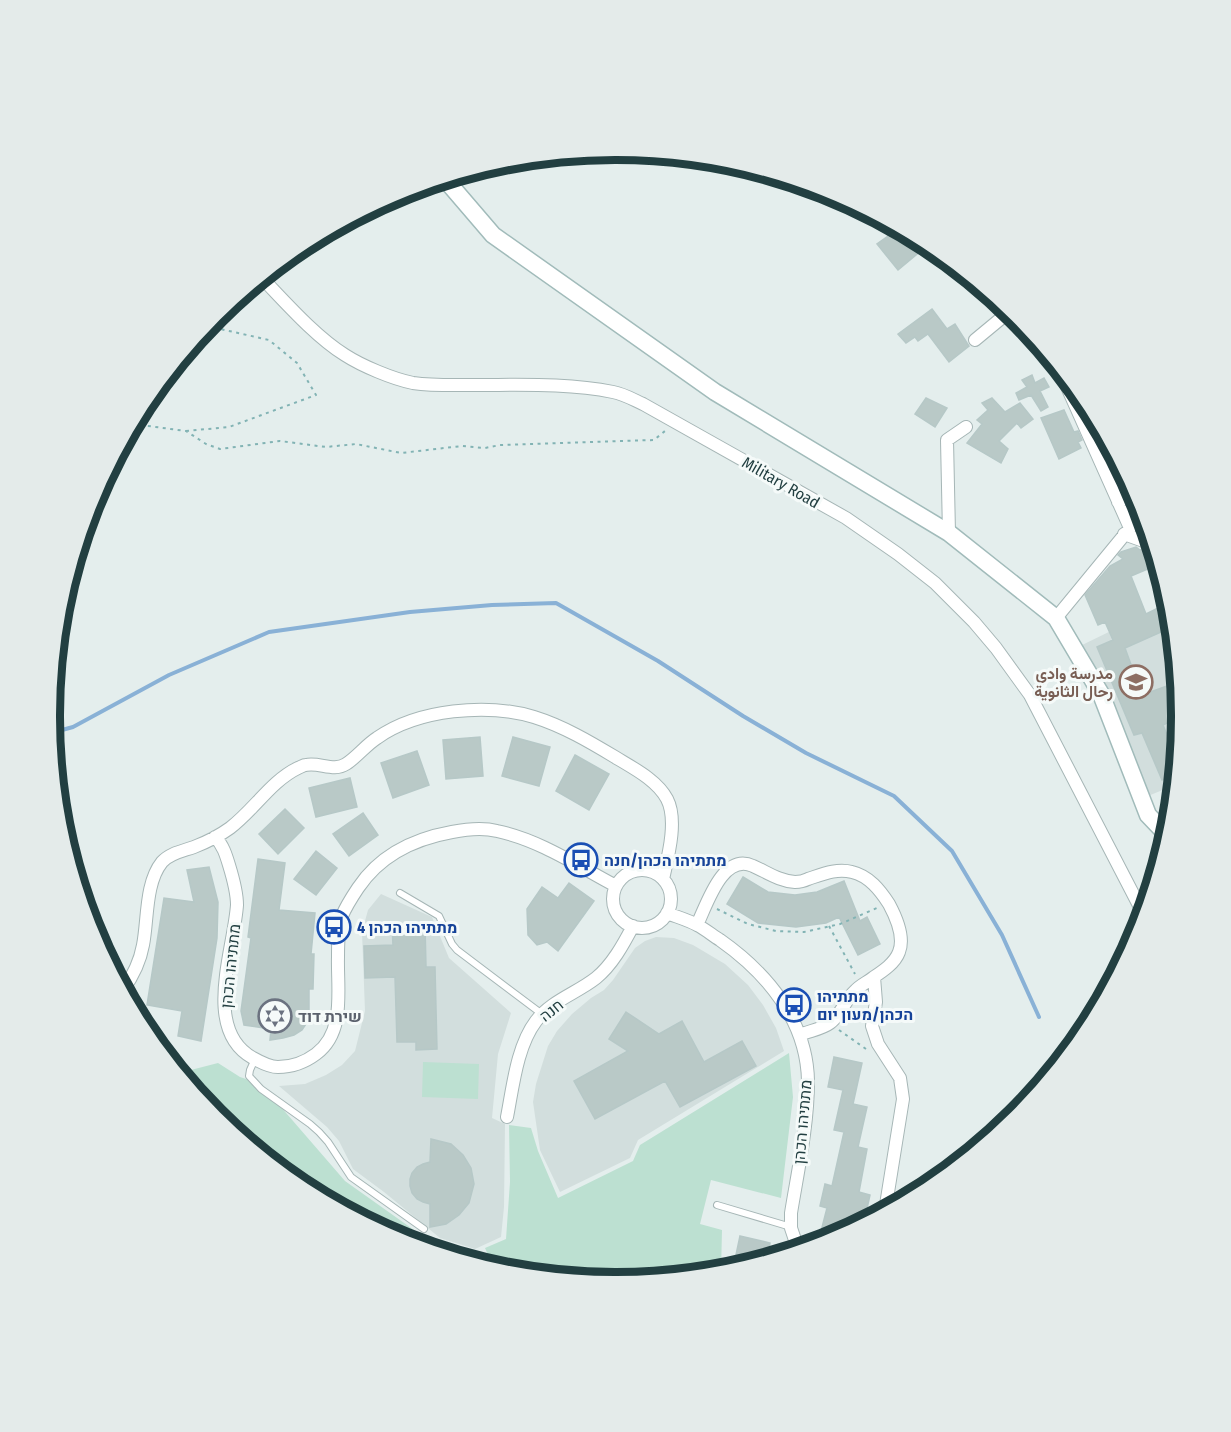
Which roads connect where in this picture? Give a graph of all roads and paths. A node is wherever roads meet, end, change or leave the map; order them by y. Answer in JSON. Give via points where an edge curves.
{"nodes":[{"id":1,"x":451,"y":186,"type":"edge"},
{"id":2,"x":267,"y":283,"type":"edge"},
{"id":3,"x":1002,"y":317,"type":"edge"},
{"id":4,"x":218,"y":328,"type":"edge"},
{"id":5,"x":975,"y":340,"type":"dead end"},
{"id":6,"x":1074,"y":403,"type":"edge"},
{"id":7,"x":676,"y":422,"type":"junction"},
{"id":8,"x":142,"y":425,"type":"edge"},
{"id":9,"x":966,"y":427,"type":"dead end"},
{"id":10,"x":186,"y":431,"type":"junction"},
{"id":11,"x":1127,"y":499,"type":"edge"},
{"id":12,"x":1118,"y":502,"type":"junction"},
{"id":13,"x":949,"y":533,"type":"junction"},
{"id":14,"x":1124,"y":534,"type":"junction"},
{"id":15,"x":1143,"y":541,"type":"edge"},
{"id":16,"x":1056,"y":618,"type":"junction"},
{"id":17,"x":1160,"y":825,"type":"edge"},
{"id":18,"x":215,"y":837,"type":"junction"},
{"id":19,"x":663,"y":879,"type":"junction"},
{"id":20,"x":616,"y":886,"type":"junction"},
{"id":21,"x":400,"y":892,"type":"dead end"},
{"id":22,"x":707,"y":903,"type":"junction"},
{"id":23,"x":888,"y":903,"type":"junction"},
{"id":24,"x":1138,"y":904,"type":"edge"},
{"id":25,"x":667,"y":913,"type":"junction"},
{"id":26,"x":697,"y":925,"type":"junction"},
{"id":27,"x":829,"y":926,"type":"junction"},
{"id":28,"x":633,"y":927,"type":"junction"},
{"id":29,"x":874,"y":977,"type":"junction"},
{"id":30,"x":128,"y":983,"type":"edge"},
{"id":31,"x":862,"y":986,"type":"junction"},
{"id":32,"x":543,"y":1015,"type":"junction"},
{"id":33,"x":829,"y":1023,"type":"junction"},
{"id":34,"x":800,"y":1035,"type":"junction"},
{"id":35,"x":867,"y":1050,"type":"dead end"},
{"id":36,"x":255,"y":1059,"type":"junction"},
{"id":37,"x":507,"y":1117,"type":"dead end"},
{"id":38,"x":887,"y":1200,"type":"edge"},
{"id":39,"x":717,"y":1205,"type":"dead end"},
{"id":40,"x":791,"y":1228,"type":"junction"},
{"id":41,"x":424,"y":1229,"type":"dead end"},
{"id":42,"x":795,"y":1241,"type":"edge"}],
"edges":[{"from":1,"to":13,"type":"street","via":[[492,235],[715,392]]},
{"from":2,"to":7,"type":"street","name":"Military Road","via":[[322,337],[375,371],[411,382],[578,387],[616,393]]},
{"from":3,"to":5,"type":"street"},
{"from":4,"to":10,"type":"path","via":[[269,340],[297,363],[316,395],[230,427]]},
{"from":6,"to":12,"type":"street"},
{"from":7,"to":10,"type":"path","via":[[654,440],[462,446],[401,453],[356,444],[326,447],[280,441],[220,448]]},
{"from":7,"to":24,"type":"street","name":"Military Road","via":[[846,518],[935,582],[974,622],[1030,695]]},
{"from":8,"to":10,"type":"path"},
{"from":9,"to":13,"type":"street","via":[[947,440]]},
{"from":11,"to":12,"type":"street"},
{"from":12,"to":14,"type":"street","via":[[1130,528]]},
{"from":13,"to":16,"type":"street"},
{"from":14,"to":15,"type":"street"},
{"from":14,"to":16,"type":"street"},
{"from":16,"to":17,"type":"street","via":[[1101,694],[1148,815]]},
{"from":18,"to":19,"type":"street","via":[[282,779],[307,764],[344,766],[377,737],[416,719],[462,710],[499,711],[534,717],[587,740],[635,769],[662,792],[671,812],[672,830]]},
{"from":18,"to":30,"type":"street","via":[[173,854],[159,867],[150,891],[139,962]]},
{"from":18,"to":36,"type":"street","name":"מתתיהו הכהן","via":[[226,855],[237,904],[223,1005],[238,1047]]},
{"from":19,"to":20,"type":"street","via":[[647,871],[632,872]]},
{"from":19,"to":25,"type":"street","via":[[669,890]]},
{"from":20,"to":28,"type":"street","via":[[613,896],[618,916]]},
{"from":20,"to":36,"type":"street","name":"מתתיהו הכהן","via":[[537,843],[494,830],[456,831],[410,844],[374,867],[350,899],[339,936],[338,1015],[328,1042],[309,1059],[288,1067],[273,1067]]},
{"from":21,"to":32,"type":"lane","via":[[440,916],[457,950]]},
{"from":22,"to":23,"type":"street","via":[[725,872],[743,862],[798,883],[836,870],[851,872],[874,884]]},
{"from":22,"to":26,"type":"street"},
{"from":22,"to":27,"type":"path","via":[[748,924],[776,931],[804,932]]},
{"from":23,"to":27,"type":"path"},
{"from":23,"to":29,"type":"street","via":[[901,942],[893,961]]},
{"from":25,"to":26,"type":"street","name":"מתתיהו הכהן"},
{"from":25,"to":28,"type":"street","via":[[653,926]]},
{"from":26,"to":34,"type":"street","name":"מתתיהו הכהן","via":[[752,965],[772,987]]},
{"from":27,"to":31,"type":"path"},
{"from":28,"to":32,"type":"street","name":"חנה","via":[[596,978]]},
{"from":29,"to":31,"type":"street"},
{"from":29,"to":38,"type":"street","via":[[876,1002],[872,1026],[878,1044],[900,1078],[903,1099]]},
{"from":31,"to":33,"type":"street"},
{"from":32,"to":37,"type":"street","name":"חנה","via":[[520,1054]]},
{"from":33,"to":34,"type":"street"},
{"from":33,"to":35,"type":"path"},
{"from":34,"to":40,"type":"street","name":"מתתיהו הכהן","via":[[808,1080]]},
{"from":36,"to":41,"type":"lane","via":[[249,1076],[261,1089],[319,1132],[351,1177]]},
{"from":39,"to":40,"type":"lane"},
{"from":40,"to":42,"type":"street","name":"מתתיהו הכהן"}]}
